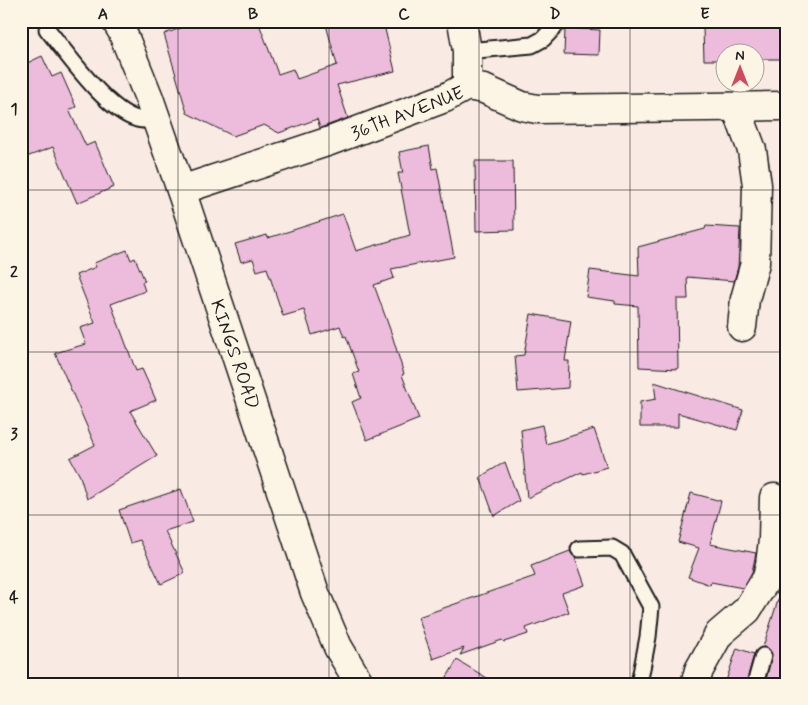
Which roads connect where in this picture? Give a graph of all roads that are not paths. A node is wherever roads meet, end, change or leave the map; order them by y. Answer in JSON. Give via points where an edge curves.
{"nodes":[{"id":1,"x":116,"y":21,"type":"edge"},
{"id":2,"x":462,"y":21,"type":"edge"},
{"id":3,"x":560,"y":21,"type":"edge"},
{"id":4,"x":47,"y":29,"type":"dead end"},
{"id":5,"x":467,"y":52,"type":"junction"},
{"id":6,"x":467,"y":86,"type":"junction"},
{"id":7,"x":787,"y":106,"type":"edge"},
{"id":8,"x":736,"y":108,"type":"junction"},
{"id":9,"x":157,"y":121,"type":"junction"},
{"id":10,"x":181,"y":190,"type":"junction"},
{"id":11,"x":742,"y":327,"type":"dead end"},
{"id":12,"x":774,"y":498,"type":"dead end"},
{"id":13,"x":579,"y":549,"type":"dead end"},
{"id":14,"x":763,"y":656,"type":"dead end"},
{"id":15,"x":360,"y":684,"type":"edge"},
{"id":16,"x":639,"y":684,"type":"edge"},
{"id":17,"x":695,"y":684,"type":"edge"},
{"id":18,"x":755,"y":684,"type":"edge"}],
"edges":[{"from":1,"to":9,"type":"street","name":"KINGS ROAD"},
{"from":2,"to":5,"type":"street"},
{"from":3,"to":5,"type":"lane","via":[[543,40],[532,45]]},
{"from":4,"to":9,"type":"lane","via":[[90,82],[118,108],[137,119]]},
{"from":5,"to":6,"type":"street"},
{"from":6,"to":8,"type":"street","name":"36TH AVENUE","via":[[537,109]]},
{"from":6,"to":10,"type":"street","name":"36TH AVENUE","via":[[445,98],[330,142]]},
{"from":7,"to":8,"type":"street","name":"36TH AVENUE"},
{"from":8,"to":11,"type":"street","via":[[752,150],[757,185],[754,263]]},
{"from":9,"to":10,"type":"street","name":"KINGS ROAD"},
{"from":10,"to":15,"type":"street","name":"KINGS ROAD","via":[[315,592],[338,647]]},
{"from":12,"to":17,"type":"street","via":[[773,540],[767,578],[747,610],[719,634]]},
{"from":13,"to":16,"type":"lane","via":[[612,548],[622,554],[651,608]]},
{"from":14,"to":18,"type":"lane"}]}
